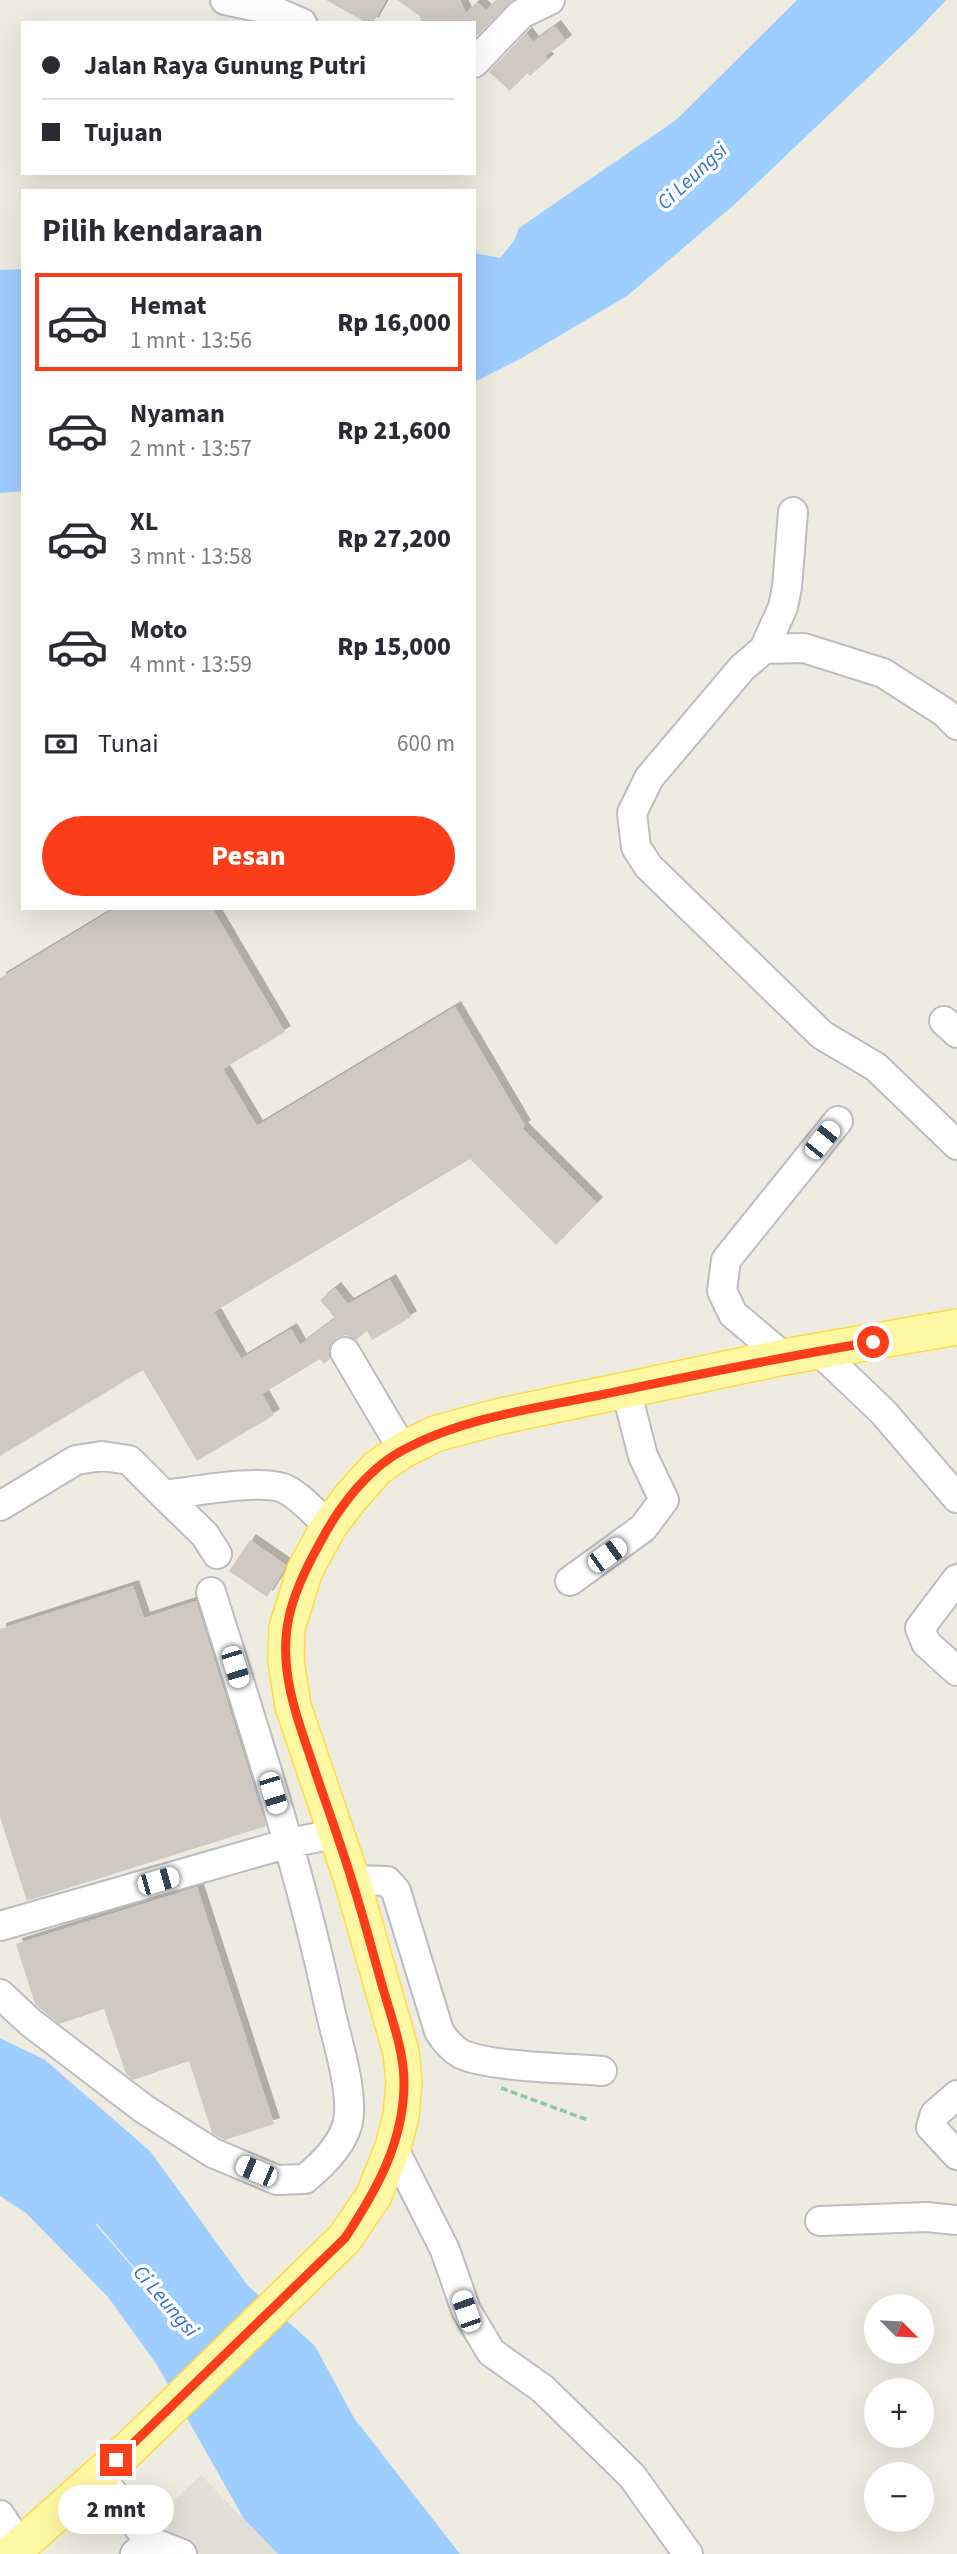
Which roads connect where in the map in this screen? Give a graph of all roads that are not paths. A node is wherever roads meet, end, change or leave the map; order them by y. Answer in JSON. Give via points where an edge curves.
{"nodes":[{"id":1,"x":225,"y":0,"type":"edge"},
{"id":2,"x":550,"y":0,"type":"edge"},
{"id":3,"x":297,"y":21,"type":"edge"},
{"id":4,"x":476,"y":61,"type":"edge"},
{"id":5,"x":793,"y":512,"type":"dead end"},
{"id":6,"x":764,"y":649,"type":"junction"},
{"id":7,"x":957,"y":726,"type":"edge"},
{"id":8,"x":838,"y":1121,"type":"dead end"},
{"id":9,"x":957,"y":1145,"type":"edge"},
{"id":10,"x":956,"y":1329,"type":"edge"},
{"id":11,"x":819,"y":1351,"type":"junction"},
{"id":12,"x":345,"y":1352,"type":"dead end"},
{"id":13,"x":784,"y":1357,"type":"junction"},
{"id":14,"x":626,"y":1390,"type":"junction"},
{"id":15,"x":403,"y":1450,"type":"junction"},
{"id":16,"x":164,"y":1494,"type":"junction"},
{"id":17,"x":957,"y":1498,"type":"edge"},
{"id":18,"x":0,"y":1506,"type":"edge"},
{"id":19,"x":329,"y":1527,"type":"junction"},
{"id":20,"x":217,"y":1554,"type":"dead end"},
{"id":21,"x":957,"y":1579,"type":"edge"},
{"id":22,"x":570,"y":1581,"type":"dead end"},
{"id":23,"x":211,"y":1592,"type":"dead end"},
{"id":24,"x":957,"y":1671,"type":"edge"},
{"id":25,"x":335,"y":1834,"type":"junction"},
{"id":26,"x":289,"y":1843,"type":"junction"},
{"id":27,"x":352,"y":1880,"type":"junction"},
{"id":28,"x":0,"y":1926,"type":"edge"},
{"id":29,"x":0,"y":1994,"type":"edge"},
{"id":30,"x":601,"y":2071,"type":"dead end"},
{"id":31,"x":957,"y":2095,"type":"edge"},
{"id":32,"x":393,"y":2147,"type":"junction"},
{"id":33,"x":957,"y":2155,"type":"edge"},
{"id":34,"x":957,"y":2220,"type":"edge"},
{"id":35,"x":820,"y":2221,"type":"dead end"},
{"id":36,"x":99,"y":2475,"type":"junction"},
{"id":37,"x":0,"y":2515,"type":"edge"},
{"id":38,"x":142,"y":2547,"type":"edge"},
{"id":39,"x":16,"y":2550,"type":"edge"},
{"id":40,"x":182,"y":2554,"type":"edge"},
{"id":41,"x":688,"y":2554,"type":"edge"}],
"edges":[{"from":1,"to":3,"type":"street"},
{"from":2,"to":4,"type":"street","via":[[521,14]]},
{"from":5,"to":6,"type":"street","via":[[783,607]]},
{"from":6,"to":7,"type":"street","via":[[804,648],[883,673],[944,712]]},
{"from":6,"to":9,"type":"street","via":[[742,668],[649,778],[632,813],[636,847],[648,866],[822,1035],[876,1067]]},
{"from":8,"to":13,"type":"street","via":[[726,1260],[722,1291],[728,1307]]},
{"from":10,"to":11,"type":"main road"},
{"from":11,"to":13,"type":"main road"},
{"from":11,"to":17,"type":"street","via":[[883,1412]]},
{"from":12,"to":15,"type":"street"},
{"from":13,"to":14,"type":"main road"},
{"from":14,"to":15,"type":"main road","via":[[498,1417],[435,1434]]},
{"from":14,"to":22,"type":"street","via":[[643,1456],[663,1500],[643,1528]]},
{"from":15,"to":19,"type":"main road","via":[[377,1468]]},
{"from":16,"to":18,"type":"street","via":[[129,1460],[102,1456],[76,1461]]},
{"from":16,"to":19,"type":"street","via":[[259,1485],[283,1488]]},
{"from":16,"to":20,"type":"street","via":[[205,1535]]},
{"from":19,"to":25,"type":"main road","via":[[292,1605],[286,1661],[293,1706]]},
{"from":21,"to":24,"type":"street","via":[[920,1628],[926,1643]]},
{"from":23,"to":26,"type":"street"},
{"from":25,"to":26,"type":"street"},
{"from":25,"to":27,"type":"main road"},
{"from":26,"to":28,"type":"street"},
{"from":26,"to":29,"type":"street","via":[[348,2091],[349,2117],[338,2144],[305,2179],[276,2180],[213,2153],[144,2109]]},
{"from":27,"to":30,"type":"street","via":[[387,1881],[396,1891],[439,2031],[454,2049],[465,2056],[502,2062]]},
{"from":27,"to":32,"type":"main road","via":[[401,2052],[404,2082]]},
{"from":31,"to":33,"type":"street","via":[[934,2114],[931,2127]]},
{"from":32,"to":36,"type":"main road","via":[[374,2195],[345,2238]]},
{"from":32,"to":41,"type":"street","via":[[445,2250],[466,2311],[491,2353],[543,2389],[632,2476]]},
{"from":34,"to":35,"type":"street"},
{"from":36,"to":38,"type":"street"},
{"from":36,"to":39,"type":"main road"},
{"from":37,"to":39,"type":"street"},
{"from":38,"to":40,"type":"street"}]}
